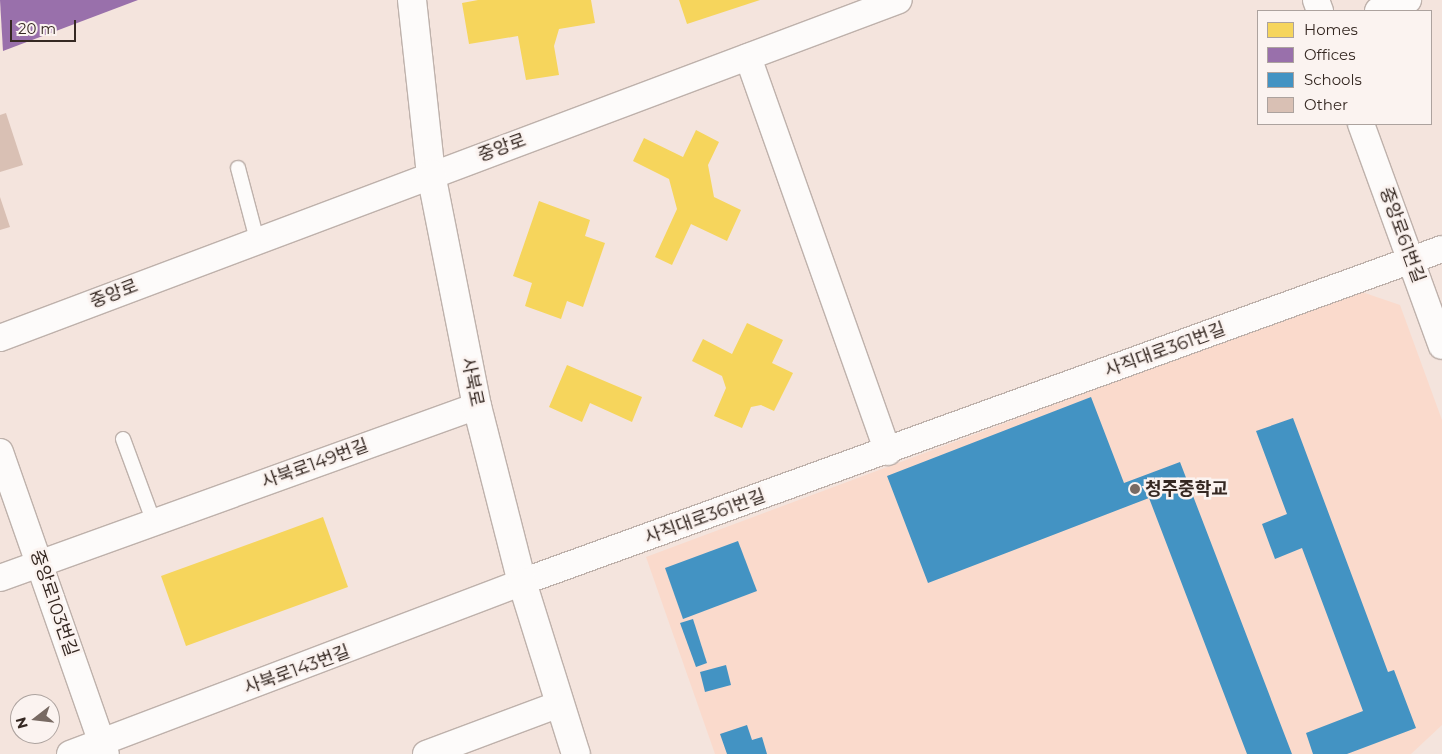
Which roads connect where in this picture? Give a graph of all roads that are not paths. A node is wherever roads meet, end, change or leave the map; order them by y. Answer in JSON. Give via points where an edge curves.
{"nodes":[{"id":1,"x":412,"y":0,"type":"edge"},
{"id":2,"x":899,"y":0,"type":"edge"},
{"id":3,"x":1408,"y":0,"type":"edge"},
{"id":4,"x":855,"y":8,"type":"edge"},
{"id":5,"x":1381,"y":10,"type":"edge"},
{"id":6,"x":748,"y":57,"type":"junction"},
{"id":7,"x":1361,"y":125,"type":"edge"},
{"id":8,"x":238,"y":168,"type":"dead end"},
{"id":9,"x":431,"y":174,"type":"junction"},
{"id":10,"x":257,"y":240,"type":"junction"},
{"id":11,"x":1442,"y":249,"type":"edge"},
{"id":12,"x":1411,"y":260,"type":"junction"},
{"id":13,"x":0,"y":338,"type":"edge"},
{"id":14,"x":1442,"y":346,"type":"edge"},
{"id":15,"x":477,"y":406,"type":"junction"},
{"id":16,"x":123,"y":439,"type":"dead end"},
{"id":17,"x":0,"y":452,"type":"edge"},
{"id":18,"x":888,"y":452,"type":"junction"},
{"id":19,"x":154,"y":523,"type":"junction"},
{"id":20,"x":41,"y":564,"type":"junction"},
{"id":21,"x":0,"y":578,"type":"edge"},
{"id":22,"x":522,"y":582,"type":"junction"},
{"id":23,"x":560,"y":704,"type":"junction"},
{"id":24,"x":104,"y":748,"type":"edge"},
{"id":25,"x":70,"y":754,"type":"edge"},
{"id":26,"x":426,"y":754,"type":"edge"},
{"id":27,"x":576,"y":754,"type":"edge"}],
"edges":[{"from":1,"to":9,"type":"street","name":"사북로"},
{"from":2,"to":4,"type":"street","name":"중앙로"},
{"from":3,"to":5,"type":"street"},
{"from":4,"to":6,"type":"street","name":"중앙로"},
{"from":6,"to":9,"type":"street","name":"중앙로"},
{"from":6,"to":18,"type":"street"},
{"from":7,"to":12,"type":"street","name":"중앙로61번길"},
{"from":8,"to":10,"type":"lane"},
{"from":9,"to":10,"type":"street","name":"중앙로"},
{"from":9,"to":15,"type":"street","name":"사북로"},
{"from":10,"to":13,"type":"street","name":"중앙로"},
{"from":11,"to":12,"type":"street","name":"사직대로361번길"},
{"from":12,"to":14,"type":"street","name":"중앙로61번길"},
{"from":12,"to":18,"type":"street","name":"사직대로361번길"},
{"from":15,"to":19,"type":"street","name":"사북로149번길"},
{"from":15,"to":22,"type":"street","name":"사북로"},
{"from":16,"to":19,"type":"lane"},
{"from":17,"to":20,"type":"street","name":"중앙로103번길"},
{"from":18,"to":22,"type":"street","name":"사직대로361번길"},
{"from":19,"to":20,"type":"street","name":"사북로149번길"},
{"from":20,"to":21,"type":"street","name":"사북로149번길"},
{"from":20,"to":24,"type":"street","name":"중앙로103번길"},
{"from":22,"to":23,"type":"street","name":"사북로"},
{"from":22,"to":24,"type":"street","name":"사북로143번길"},
{"from":23,"to":26,"type":"street"},
{"from":23,"to":27,"type":"street","name":"사북로"},
{"from":24,"to":25,"type":"street","name":"사북로143번길"}]}
